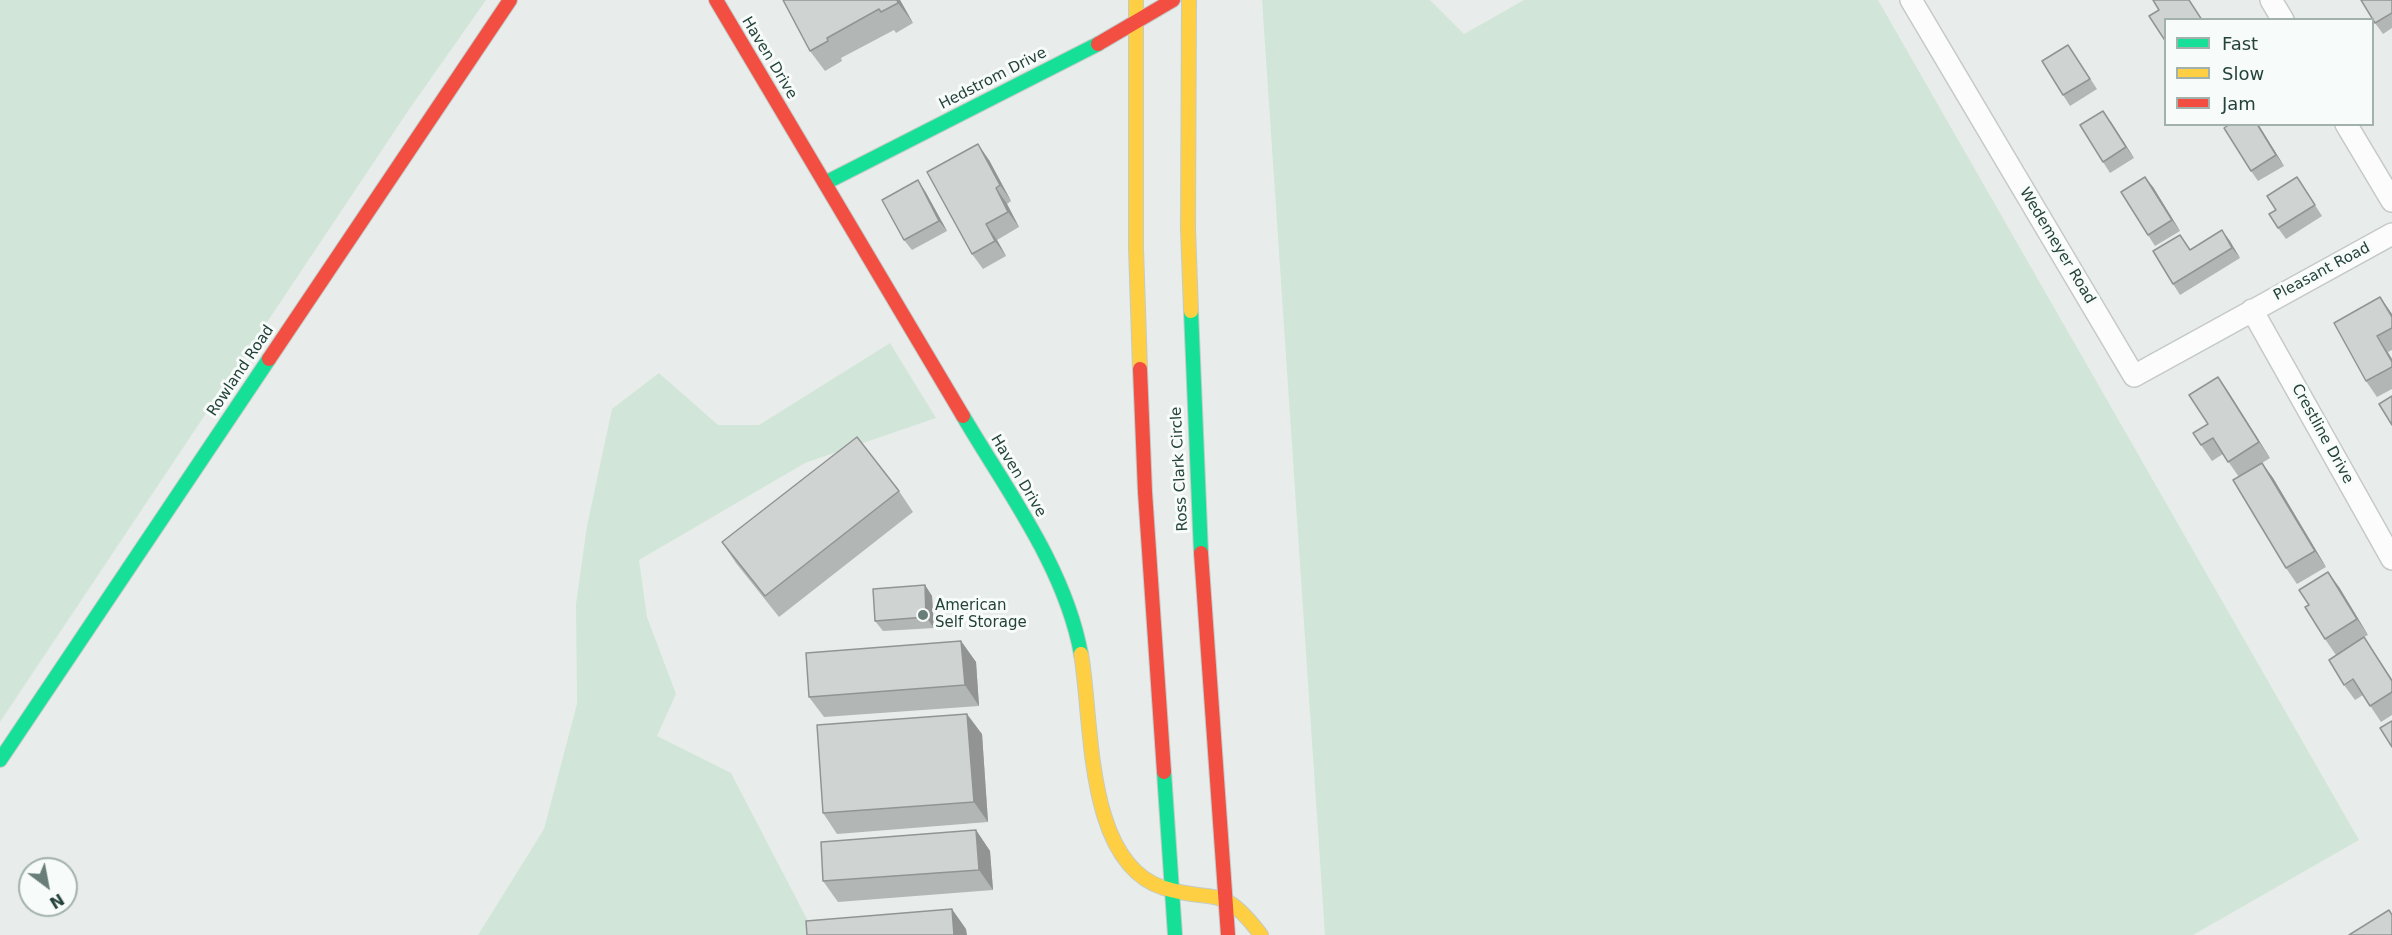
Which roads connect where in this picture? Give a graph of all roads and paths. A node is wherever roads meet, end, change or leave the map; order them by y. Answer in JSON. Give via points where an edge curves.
{"nodes":[{"id":1,"x":510,"y":0,"type":"edge"},
{"id":2,"x":716,"y":0,"type":"edge"},
{"id":3,"x":1136,"y":0,"type":"edge"},
{"id":4,"x":1173,"y":0,"type":"edge"},
{"id":5,"x":1189,"y":0,"type":"edge"},
{"id":6,"x":1911,"y":0,"type":"edge"},
{"id":7,"x":2271,"y":0,"type":"edge"},
{"id":8,"x":2282,"y":18,"type":"edge"},
{"id":9,"x":1135,"y":22,"type":"junction"},
{"id":10,"x":2347,"y":126,"type":"edge"},
{"id":11,"x":825,"y":183,"type":"junction"},
{"id":12,"x":2392,"y":201,"type":"edge"},
{"id":13,"x":2392,"y":234,"type":"edge"},
{"id":14,"x":2252,"y":310,"type":"junction"},
{"id":15,"x":2392,"y":559,"type":"edge"},
{"id":16,"x":0,"y":760,"type":"edge"},
{"id":17,"x":1171,"y":890,"type":"junction"},
{"id":18,"x":1225,"y":898,"type":"junction"},
{"id":19,"x":1175,"y":935,"type":"edge"},
{"id":20,"x":1228,"y":935,"type":"edge"},
{"id":21,"x":1262,"y":935,"type":"edge"}],
"edges":[{"from":1,"to":16,"type":"main road","name":"Rowland Road"},
{"from":2,"to":11,"type":"main road","name":"Haven Drive"},
{"from":3,"to":9,"type":"main road"},
{"from":4,"to":9,"type":"main road","name":"Hedstrom Drive"},
{"from":5,"to":18,"type":"main road","name":"Ross Clark Circle","via":[[1188,228],[1196,476]]},
{"from":6,"to":14,"type":"street","name":"Wedemeyer Road","via":[[2134,376]]},
{"from":7,"to":8,"type":"street"},
{"from":9,"to":11,"type":"main road","name":"Hedstrom Drive"},
{"from":9,"to":17,"type":"main road","via":[[1136,248],[1145,492]]},
{"from":10,"to":12,"type":"street"},
{"from":11,"to":17,"type":"main road","name":"Haven Drive","via":[[1062,588],[1078,635],[1085,673],[1095,776],[1105,824],[1129,864]]},
{"from":13,"to":14,"type":"street","name":"Pleasant Road"},
{"from":14,"to":15,"type":"street","name":"Crestline Drive"},
{"from":17,"to":18,"type":"main road","name":"Haven Drive"},
{"from":17,"to":19,"type":"main road"},
{"from":18,"to":20,"type":"main road","name":"Ross Clark Circle"},
{"from":18,"to":21,"type":"main road"}]}
